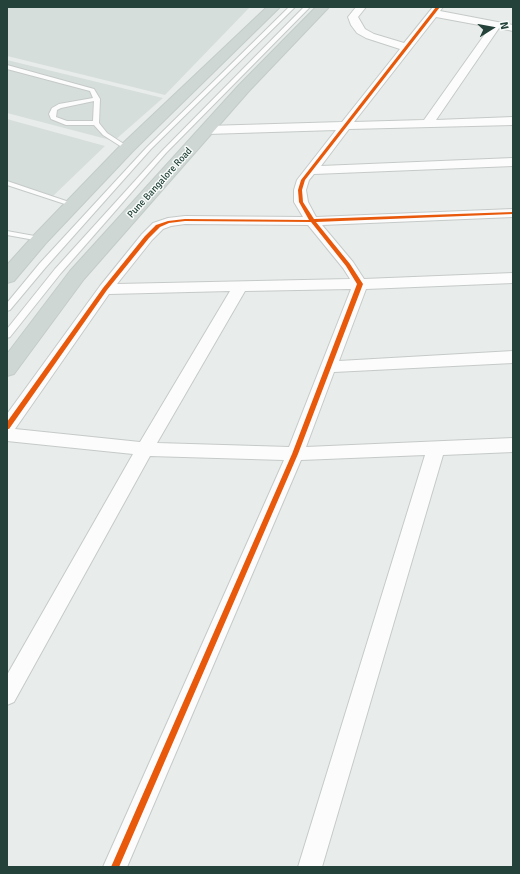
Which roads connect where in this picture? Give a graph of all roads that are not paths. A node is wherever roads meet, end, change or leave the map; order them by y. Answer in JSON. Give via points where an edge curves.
{"nodes":[{"id":1,"x":274,"y":7,"type":"edge"},
{"id":2,"x":292,"y":7,"type":"edge"},
{"id":3,"x":307,"y":7,"type":"edge"},
{"id":4,"x":323,"y":7,"type":"edge"},
{"id":5,"x":361,"y":7,"type":"edge"},
{"id":6,"x":436,"y":10,"type":"edge"},
{"id":7,"x":496,"y":25,"type":"junction"},
{"id":8,"x":512,"y":29,"type":"edge"},
{"id":9,"x":406,"y":47,"type":"junction"},
{"id":10,"x":7,"y":67,"type":"edge"},
{"id":11,"x":97,"y":99,"type":"junction"},
{"id":12,"x":513,"y":121,"type":"edge"},
{"id":13,"x":96,"y":123,"type":"junction"},
{"id":14,"x":427,"y":124,"type":"junction"},
{"id":15,"x":346,"y":126,"type":"junction"},
{"id":16,"x":208,"y":130,"type":"junction"},
{"id":17,"x":127,"y":148,"type":"junction"},
{"id":18,"x":513,"y":162,"type":"edge"},
{"id":19,"x":312,"y":170,"type":"junction"},
{"id":20,"x":7,"y":183,"type":"edge"},
{"id":21,"x":73,"y":205,"type":"junction"},
{"id":22,"x":513,"y":213,"type":"edge"},
{"id":23,"x":312,"y":221,"type":"junction"},
{"id":24,"x":7,"y":232,"type":"edge"},
{"id":25,"x":40,"y":239,"type":"junction"},
{"id":26,"x":7,"y":277,"type":"edge"},
{"id":27,"x":513,"y":278,"type":"edge"},
{"id":28,"x":360,"y":284,"type":"junction"},
{"id":29,"x":240,"y":288,"type":"junction"},
{"id":30,"x":105,"y":289,"type":"junction"},
{"id":31,"x":7,"y":308,"type":"edge"},
{"id":32,"x":7,"y":335,"type":"edge"},
{"id":33,"x":513,"y":357,"type":"edge"},
{"id":34,"x":328,"y":368,"type":"junction"},
{"id":35,"x":7,"y":369,"type":"edge"},
{"id":36,"x":7,"y":427,"type":"edge"},
{"id":37,"x":7,"y":436,"type":"edge"},
{"id":38,"x":513,"y":445,"type":"edge"},
{"id":39,"x":436,"y":448,"type":"junction"},
{"id":40,"x":145,"y":449,"type":"junction"},
{"id":41,"x":295,"y":454,"type":"junction"},
{"id":42,"x":7,"y":695,"type":"edge"},
{"id":43,"x":115,"y":867,"type":"edge"},
{"id":44,"x":310,"y":867,"type":"edge"}],
"edges":[{"from":1,"to":17,"type":"main road"},
{"from":2,"to":31,"type":"lane","via":[[149,148]]},
{"from":3,"to":32,"type":"lane","via":[[164,152],[58,271]]},
{"from":4,"to":16,"type":"main road","name":"Pune Bangalore Road","via":[[244,88]]},
{"from":5,"to":9,"type":"street","via":[[353,17],[361,31]]},
{"from":6,"to":7,"type":"street"},
{"from":6,"to":9,"type":"street"},
{"from":7,"to":8,"type":"street"},
{"from":7,"to":14,"type":"street"},
{"from":9,"to":15,"type":"street"},
{"from":10,"to":11,"type":"lane","via":[[88,88]]},
{"from":11,"to":13,"type":"lane"},
{"from":11,"to":13,"type":"lane","via":[[59,106],[54,108],[52,114],[54,118],[66,123]]},
{"from":12,"to":14,"type":"street"},
{"from":13,"to":17,"type":"lane","via":[[105,134]]},
{"from":14,"to":15,"type":"street"},
{"from":15,"to":16,"type":"street"},
{"from":15,"to":19,"type":"street"},
{"from":16,"to":35,"type":"main road","name":"Pune Bangalore Road","via":[[78,276]]},
{"from":17,"to":21,"type":"main road"},
{"from":18,"to":19,"type":"street"},
{"from":19,"to":23,"type":"street","via":[[303,180],[300,190],[301,202]]},
{"from":20,"to":21,"type":"lane"},
{"from":21,"to":25,"type":"main road"},
{"from":22,"to":23,"type":"street"},
{"from":23,"to":28,"type":"street"},
{"from":23,"to":30,"type":"street","via":[[168,222],[158,226],[147,236]]},
{"from":24,"to":25,"type":"lane"},
{"from":25,"to":26,"type":"main road"},
{"from":27,"to":28,"type":"street"},
{"from":28,"to":29,"type":"street"},
{"from":28,"to":34,"type":"street"},
{"from":29,"to":30,"type":"street"},
{"from":29,"to":40,"type":"street"},
{"from":30,"to":36,"type":"street"},
{"from":33,"to":34,"type":"street"},
{"from":34,"to":41,"type":"street"},
{"from":37,"to":40,"type":"street"},
{"from":38,"to":39,"type":"street"},
{"from":39,"to":41,"type":"street"},
{"from":39,"to":44,"type":"street"},
{"from":40,"to":41,"type":"street"},
{"from":40,"to":42,"type":"street"},
{"from":41,"to":43,"type":"street"}]}
